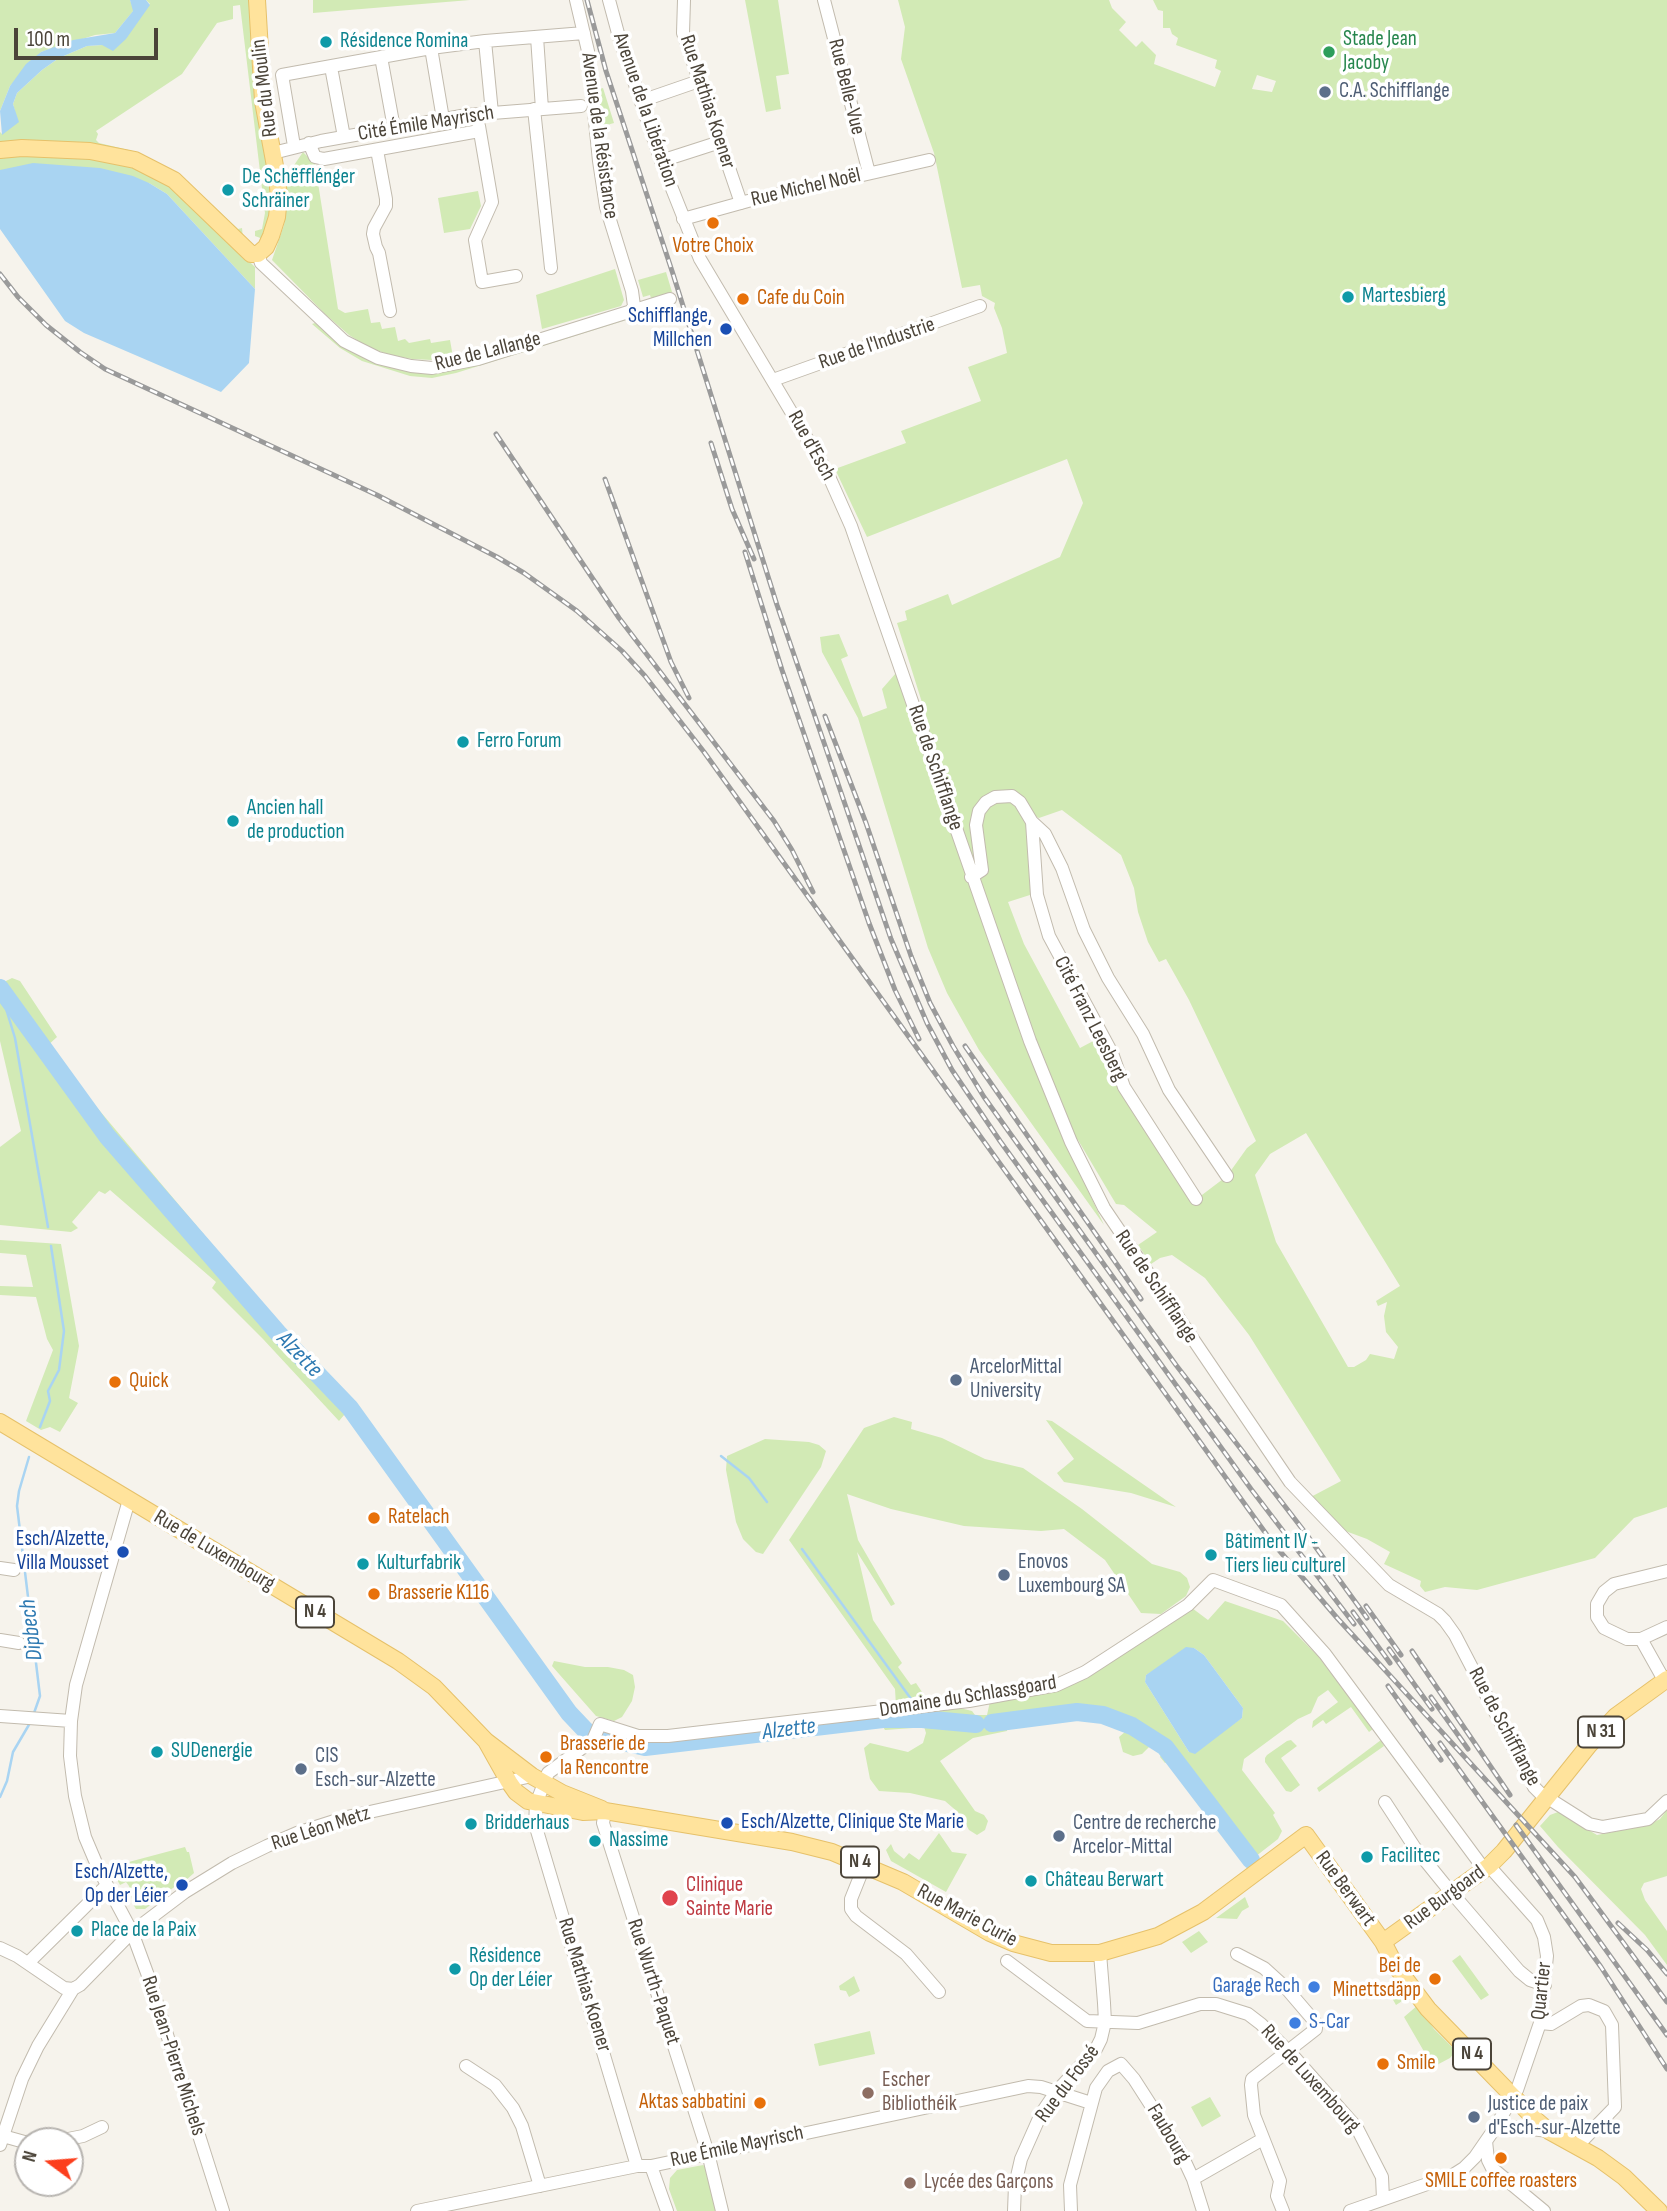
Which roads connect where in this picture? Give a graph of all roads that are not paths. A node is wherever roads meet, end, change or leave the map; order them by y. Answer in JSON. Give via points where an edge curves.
{"nodes":[{"id":1,"x":257,"y":0,"type":"edge"},
{"id":2,"x":576,"y":0,"type":"edge"},
{"id":3,"x":609,"y":0,"type":"edge"},
{"id":4,"x":684,"y":0,"type":"edge"},
{"id":5,"x":824,"y":0,"type":"edge"},
{"id":6,"x":584,"y":33,"type":"junction"},
{"id":7,"x":537,"y":37,"type":"junction"},
{"id":8,"x":485,"y":41,"type":"junction"},
{"id":9,"x":431,"y":48,"type":"junction"},
{"id":10,"x":381,"y":57,"type":"junction"},
{"id":11,"x":331,"y":66,"type":"junction"},
{"id":12,"x":699,"y":81,"type":"junction"},
{"id":13,"x":641,"y":101,"type":"junction"},
{"id":14,"x":581,"y":106,"type":"dead end"},
{"id":15,"x":538,"y":109,"type":"junction"},
{"id":16,"x":443,"y":119,"type":"junction"},
{"id":17,"x":481,"y":119,"type":"junction"},
{"id":18,"x":394,"y":128,"type":"junction"},
{"id":19,"x":344,"y":137,"type":"junction"},
{"id":20,"x":720,"y":142,"type":"junction"},
{"id":21,"x":309,"y":143,"type":"junction"},
{"id":22,"x":294,"y":146,"type":"junction"},
{"id":23,"x":0,"y":150,"type":"edge"},
{"id":24,"x":377,"y":150,"type":"junction"},
{"id":25,"x":273,"y":153,"type":"junction"},
{"id":26,"x":929,"y":160,"type":"dead end"},
{"id":27,"x":662,"y":161,"type":"junction"},
{"id":28,"x":869,"y":173,"type":"junction"},
{"id":29,"x":741,"y":203,"type":"junction"},
{"id":30,"x":683,"y":219,"type":"junction"},
{"id":31,"x":258,"y":254,"type":"junction"},
{"id":32,"x":551,"y":268,"type":"dead end"},
{"id":33,"x":516,"y":276,"type":"dead end"},
{"id":34,"x":670,"y":299,"type":"dead end"},
{"id":35,"x":980,"y":306,"type":"dead end"},
{"id":36,"x":390,"y":311,"type":"dead end"},
{"id":37,"x":631,"y":311,"type":"junction"},
{"id":38,"x":773,"y":380,"type":"junction"},
{"id":39,"x":907,"y":688,"type":"joint"},
{"id":40,"x":1031,"y":822,"type":"junction"},
{"id":41,"x":971,"y":877,"type":"junction"},
{"id":42,"x":1227,"y":1176,"type":"dead end"},
{"id":43,"x":1196,"y":1199,"type":"dead end"},
{"id":44,"x":0,"y":1422,"type":"edge"},
{"id":45,"x":129,"y":1500,"type":"junction"},
{"id":46,"x":0,"y":1568,"type":"edge"},
{"id":47,"x":15,"y":1570,"type":"dead end"},
{"id":48,"x":1667,"y":1571,"type":"edge"},
{"id":49,"x":1667,"y":1627,"type":"edge"},
{"id":50,"x":1641,"y":1639,"type":"junction"},
{"id":51,"x":0,"y":1640,"type":"edge"},
{"id":52,"x":19,"y":1643,"type":"dead end"},
{"id":53,"x":1666,"y":1680,"type":"edge"},
{"id":54,"x":0,"y":1716,"type":"edge"},
{"id":55,"x":71,"y":1721,"type":"junction"},
{"id":56,"x":486,"y":1741,"type":"junction"},
{"id":57,"x":537,"y":1780,"type":"junction"},
{"id":58,"x":509,"y":1782,"type":"junction"},
{"id":59,"x":1547,"y":1798,"type":"junction"},
{"id":60,"x":1667,"y":1801,"type":"edge"},
{"id":61,"x":1385,"y":1802,"type":"dead end"},
{"id":62,"x":536,"y":1804,"type":"junction"},
{"id":63,"x":604,"y":1811,"type":"junction"},
{"id":64,"x":1307,"y":1835,"type":"joint"},
{"id":65,"x":865,"y":1864,"type":"junction"},
{"id":66,"x":1487,"y":1868,"type":"junction"},
{"id":67,"x":107,"y":1885,"type":"junction"},
{"id":68,"x":1451,"y":1893,"type":"junction"},
{"id":69,"x":132,"y":1932,"type":"junction"},
{"id":70,"x":1383,"y":1942,"type":"junction"},
{"id":71,"x":0,"y":1948,"type":"edge"},
{"id":72,"x":1100,"y":1953,"type":"junction"},
{"id":73,"x":1237,"y":1954,"type":"dead end"},
{"id":74,"x":1007,"y":1961,"type":"dead end"},
{"id":75,"x":28,"y":1963,"type":"junction"},
{"id":76,"x":1545,"y":1985,"type":"junction"},
{"id":77,"x":73,"y":1989,"type":"junction"},
{"id":78,"x":939,"y":1992,"type":"dead end"},
{"id":79,"x":1105,"y":2022,"type":"junction"},
{"id":80,"x":1540,"y":2023,"type":"junction"},
{"id":81,"x":1287,"y":2051,"type":"junction"},
{"id":82,"x":466,"y":2066,"type":"dead end"},
{"id":83,"x":1056,"y":2092,"type":"junction"},
{"id":84,"x":1515,"y":2093,"type":"junction"},
{"id":85,"x":1091,"y":2103,"type":"junction"},
{"id":86,"x":102,"y":2127,"type":"dead end"},
{"id":87,"x":1495,"y":2128,"type":"junction"},
{"id":88,"x":1549,"y":2132,"type":"junction"},
{"id":89,"x":84,"y":2136,"type":"edge"},
{"id":90,"x":1264,"y":2139,"type":"junction"},
{"id":91,"x":2,"y":2140,"type":"edge"},
{"id":92,"x":1486,"y":2141,"type":"junction"},
{"id":93,"x":1580,"y":2144,"type":"junction"},
{"id":94,"x":708,"y":2153,"type":"junction"},
{"id":95,"x":637,"y":2166,"type":"junction"},
{"id":96,"x":651,"y":2166,"type":"junction"},
{"id":97,"x":1193,"y":2179,"type":"junction"},
{"id":98,"x":540,"y":2186,"type":"junction"},
{"id":99,"x":1383,"y":2199,"type":"junction"},
{"id":100,"x":1369,"y":2208,"type":"edge"},
{"id":101,"x":1667,"y":2210,"type":"edge"},
{"id":102,"x":223,"y":2211,"type":"edge"},
{"id":103,"x":417,"y":2211,"type":"edge"},
{"id":104,"x":667,"y":2211,"type":"edge"},
{"id":105,"x":722,"y":2211,"type":"edge"},
{"id":106,"x":1014,"y":2211,"type":"edge"},
{"id":107,"x":1071,"y":2211,"type":"edge"},
{"id":108,"x":1203,"y":2211,"type":"edge"},
{"id":109,"x":1283,"y":2211,"type":"edge"},
{"id":110,"x":1350,"y":2211,"type":"edge"},
{"id":111,"x":1544,"y":2211,"type":"edge"},
{"id":112,"x":1659,"y":2211,"type":"edge"}],
"edges":[{"from":1,"to":25,"type":"main road","name":"Rue du Moulin","via":[[263,102]]},
{"from":2,"to":6,"type":"street","name":"Avenue de la Résistance"},
{"from":3,"to":13,"type":"street","name":"Avenue de la Libération"},
{"from":4,"to":12,"type":"street","name":"Rue Mathias Koener","via":[[683,33]]},
{"from":5,"to":28,"type":"street","name":"Rue Belle-Vue"},
{"from":6,"to":7,"type":"street"},
{"from":6,"to":37,"type":"street","name":"Avenue de la Résistance","via":[[606,207],[632,291]]},
{"from":7,"to":8,"type":"street"},
{"from":7,"to":15,"type":"street"},
{"from":8,"to":9,"type":"street"},
{"from":8,"to":17,"type":"street"},
{"from":9,"to":10,"type":"street"},
{"from":9,"to":16,"type":"street"},
{"from":10,"to":11,"type":"street"},
{"from":10,"to":18,"type":"street"},
{"from":11,"to":19,"type":"street"},
{"from":11,"to":22,"type":"street","via":[[282,75]]},
{"from":12,"to":13,"type":"street"},
{"from":12,"to":20,"type":"street","name":"Rue Mathias Koener"},
{"from":13,"to":27,"type":"street","name":"Avenue de la Libération"},
{"from":14,"to":15,"type":"street","name":"Cité Émile Mayrisch"},
{"from":15,"to":17,"type":"street","name":"Cité Émile Mayrisch"},
{"from":15,"to":32,"type":"street"},
{"from":16,"to":17,"type":"street","name":"Cité Émile Mayrisch"},
{"from":16,"to":18,"type":"street","name":"Cité Émile Mayrisch"},
{"from":17,"to":24,"type":"street"},
{"from":17,"to":33,"type":"street","via":[[492,202],[475,240],[482,282]]},
{"from":18,"to":19,"type":"street","name":"Cité Émile Mayrisch"},
{"from":19,"to":21,"type":"street","name":"Cité Émile Mayrisch"},
{"from":20,"to":27,"type":"street"},
{"from":20,"to":29,"type":"street","name":"Rue Mathias Koener"},
{"from":21,"to":22,"type":"street","name":"Cité Émile Mayrisch"},
{"from":21,"to":24,"type":"street","via":[[319,159]]},
{"from":22,"to":25,"type":"street","name":"Cité Émile Mayrisch"},
{"from":23,"to":31,"type":"main road","via":[[90,151],[135,160],[174,180],[251,254]]},
{"from":24,"to":36,"type":"street","via":[[386,206],[373,234]]},
{"from":25,"to":31,"type":"main road","name":"Rue du Moulin","via":[[277,217],[266,247]]},
{"from":26,"to":28,"type":"street","name":"Rue Michel Noël"},
{"from":27,"to":30,"type":"street","name":"Avenue de la Libération"},
{"from":28,"to":29,"type":"street","name":"Rue Michel Noël"},
{"from":29,"to":30,"type":"street","name":"Rue Michel Noël"},
{"from":30,"to":38,"type":"street","name":"Rue d'Esch","via":[[707,271]]},
{"from":31,"to":37,"type":"street","name":"Rue de Lallange","via":[[261,263],[344,341],[378,358],[411,366],[467,362]]},
{"from":34,"to":37,"type":"street","name":"Rue de Lallange"},
{"from":35,"to":38,"type":"street","name":"Rue de l'Industrie"},
{"from":38,"to":39,"type":"street","name":"Rue d'Esch","via":[[827,472],[851,526]]},
{"from":39,"to":41,"type":"street","name":"Rue de Schifflange"},
{"from":40,"to":41,"type":"street","name":"Cité Franz Leesberg","via":[[1012,796],[986,802],[976,825],[982,870]]},
{"from":40,"to":42,"type":"street","name":"Cité Franz Leesberg","via":[[1045,834],[1084,929],[1170,1090]]},
{"from":40,"to":43,"type":"street","name":"Cité Franz Leesberg","via":[[1037,895],[1049,936],[1112,1053],[1124,1087]]},
{"from":41,"to":59,"type":"street","name":"Rue de Schifflange","via":[[1048,1089],[1111,1220],[1290,1482],[1390,1585],[1446,1621],[1534,1787]]},
{"from":44,"to":45,"type":"main road","name":"Rue de Luxembourg","number":"N 4"},
{"from":45,"to":55,"type":"street","name":"Rue Jean-Pierre Michels","via":[[76,1685]]},
{"from":45,"to":56,"type":"main road","name":"Rue de Luxembourg","number":"N 4","via":[[398,1661],[434,1687]]},
{"from":46,"to":47,"type":"street"},
{"from":48,"to":50,"type":"street","via":[[1614,1584],[1597,1604],[1597,1617],[1604,1629],[1627,1639]]},
{"from":49,"to":50,"type":"street"},
{"from":50,"to":53,"type":"street"},
{"from":51,"to":52,"type":"street"},
{"from":53,"to":59,"type":"main road","number":"N 31","via":[[1616,1716]]},
{"from":54,"to":55,"type":"street"},
{"from":55,"to":67,"type":"street","name":"Rue Jean-Pierre Michels","via":[[75,1796],[85,1838]]},
{"from":56,"to":57,"type":"main road","number":"N 4"},
{"from":56,"to":58,"type":"main road","number":"N 4"},
{"from":57,"to":58,"type":"street","name":"Rue Léon Metz"},
{"from":57,"to":62,"type":"street"},
{"from":57,"to":63,"type":"main road","number":"N 4"},
{"from":57,"to":66,"type":"street","name":"Domaine du Schlassgoard","via":[[593,1740],[600,1724],[638,1737],[668,1736],[958,1702],[1057,1685],[1188,1605],[1213,1580],[1281,1605],[1325,1654]]},
{"from":58,"to":62,"type":"main road","number":"N 4","via":[[521,1797]]},
{"from":58,"to":69,"type":"street","name":"Rue Léon Metz","via":[[297,1833],[202,1881]]},
{"from":59,"to":60,"type":"street","via":[[1603,1827],[1648,1819]]},
{"from":59,"to":66,"type":"main road","name":"Rue Burgoard","number":"N 31"},
{"from":61,"to":68,"type":"street"},
{"from":62,"to":63,"type":"main road","number":"N 4"},
{"from":62,"to":95,"type":"street","name":"Rue Mathias Koener","via":[[536,1824]]},
{"from":63,"to":65,"type":"main road","name":"Rue Marie Curie","number":"N 4","via":[[792,1842]]},
{"from":63,"to":94,"type":"street","name":"Rue Wurth-Paquet","via":[[603,1823]]},
{"from":64,"to":70,"type":"main road","name":"Rue Berwart","number":"N 4"},
{"from":64,"to":72,"type":"main road","name":"Rue Marie Curie","number":"N 4","via":[[1190,1920],[1138,1944]]},
{"from":65,"to":72,"type":"main road","name":"Rue Marie Curie","number":"N 4","via":[[1013,1944],[1052,1953]]},
{"from":65,"to":78,"type":"street","via":[[851,1909],[906,1954]]},
{"from":66,"to":68,"type":"main road","name":"Rue Burgoard","number":"N 31"},
{"from":66,"to":76,"type":"street","name":"Quartier","via":[[1537,1920],[1544,1937]]},
{"from":67,"to":69,"type":"street","name":"Rue Jean-Pierre Michels"},
{"from":67,"to":75,"type":"street"},
{"from":68,"to":70,"type":"main road","name":"Rue Burgoard","number":"N 31"},
{"from":68,"to":76,"type":"street","via":[[1519,1971]]},
{"from":69,"to":77,"type":"street"},
{"from":69,"to":102,"type":"street","name":"Rue Jean-Pierre Michels"},
{"from":70,"to":84,"type":"main road","number":"N 4"},
{"from":71,"to":75,"type":"street"},
{"from":72,"to":79,"type":"street","name":"Rue du Fossé"},
{"from":73,"to":81,"type":"street","via":[[1264,1968],[1316,2023],[1316,2029]]},
{"from":74,"to":79,"type":"street","name":"Rue de Luxembourg","via":[[1081,2018]]},
{"from":75,"to":77,"type":"street","via":[[64,1988]]},
{"from":76,"to":80,"type":"street","name":"Quartier"},
{"from":77,"to":91,"type":"street","via":[[22,2079]]},
{"from":79,"to":81,"type":"street","name":"Rue de Luxembourg","via":[[1138,2024],[1200,2004],[1216,2004],[1248,2014]]},
{"from":79,"to":83,"type":"street","name":"Rue du Fossé","via":[[1096,2049]]},
{"from":80,"to":84,"type":"street","name":"Quartier"},
{"from":80,"to":93,"type":"street","via":[[1551,2024],[1589,2005],[1604,2011],[1612,2025],[1615,2107]]},
{"from":81,"to":90,"type":"street","via":[[1252,2079],[1254,2115]]},
{"from":81,"to":99,"type":"street","name":"Rue de Luxembourg","via":[[1357,2128],[1382,2177]]},
{"from":82,"to":98,"type":"street","via":[[495,2085],[513,2108]]},
{"from":83,"to":85,"type":"street","name":"Rue Émile Mayrisch"},
{"from":83,"to":94,"type":"street","name":"Rue Émile Mayrisch","via":[[1028,2086]]},
{"from":83,"to":106,"type":"street","name":"Rue du Fossé","via":[[1021,2159]]},
{"from":84,"to":87,"type":"street","name":"Quartier"},
{"from":84,"to":88,"type":"main road","number":"N 4"},
{"from":84,"to":93,"type":"main road","number":"N 4"},
{"from":85,"to":97,"type":"street","name":"Faubourg","via":[[1101,2079],[1121,2064],[1179,2149]]},
{"from":85,"to":107,"type":"street","via":[[1070,2185]]},
{"from":86,"to":89,"type":"street"},
{"from":87,"to":88,"type":"street"},
{"from":87,"to":92,"type":"street","name":"Quartier"},
{"from":88,"to":93,"type":"main road","number":"N 4"},
{"from":90,"to":97,"type":"street"},
{"from":90,"to":109,"type":"street","via":[[1280,2181]]},
{"from":92,"to":99,"type":"street","name":"Quartier","via":[[1453,2175]]},
{"from":92,"to":111,"type":"street","via":[[1492,2168]]},
{"from":93,"to":101,"type":"main road","number":"N 4","via":[[1629,2171]]},
{"from":93,"to":112,"type":"main road","number":"N 4","via":[[1624,2176]]},
{"from":94,"to":96,"type":"street","name":"Rue Émile Mayrisch"},
{"from":94,"to":105,"type":"street","name":"Rue Wurth-Paquet"},
{"from":95,"to":96,"type":"street","name":"Rue Émile Mayrisch"},
{"from":95,"to":98,"type":"street","name":"Rue Émile Mayrisch"},
{"from":96,"to":104,"type":"street"},
{"from":97,"to":108,"type":"street","name":"Faubourg"},
{"from":98,"to":103,"type":"street","name":"Rue Émile Mayrisch"},
{"from":99,"to":100,"type":"street","name":"Quartier"},
{"from":100,"to":110,"type":"street","name":"Quartier"}]}
